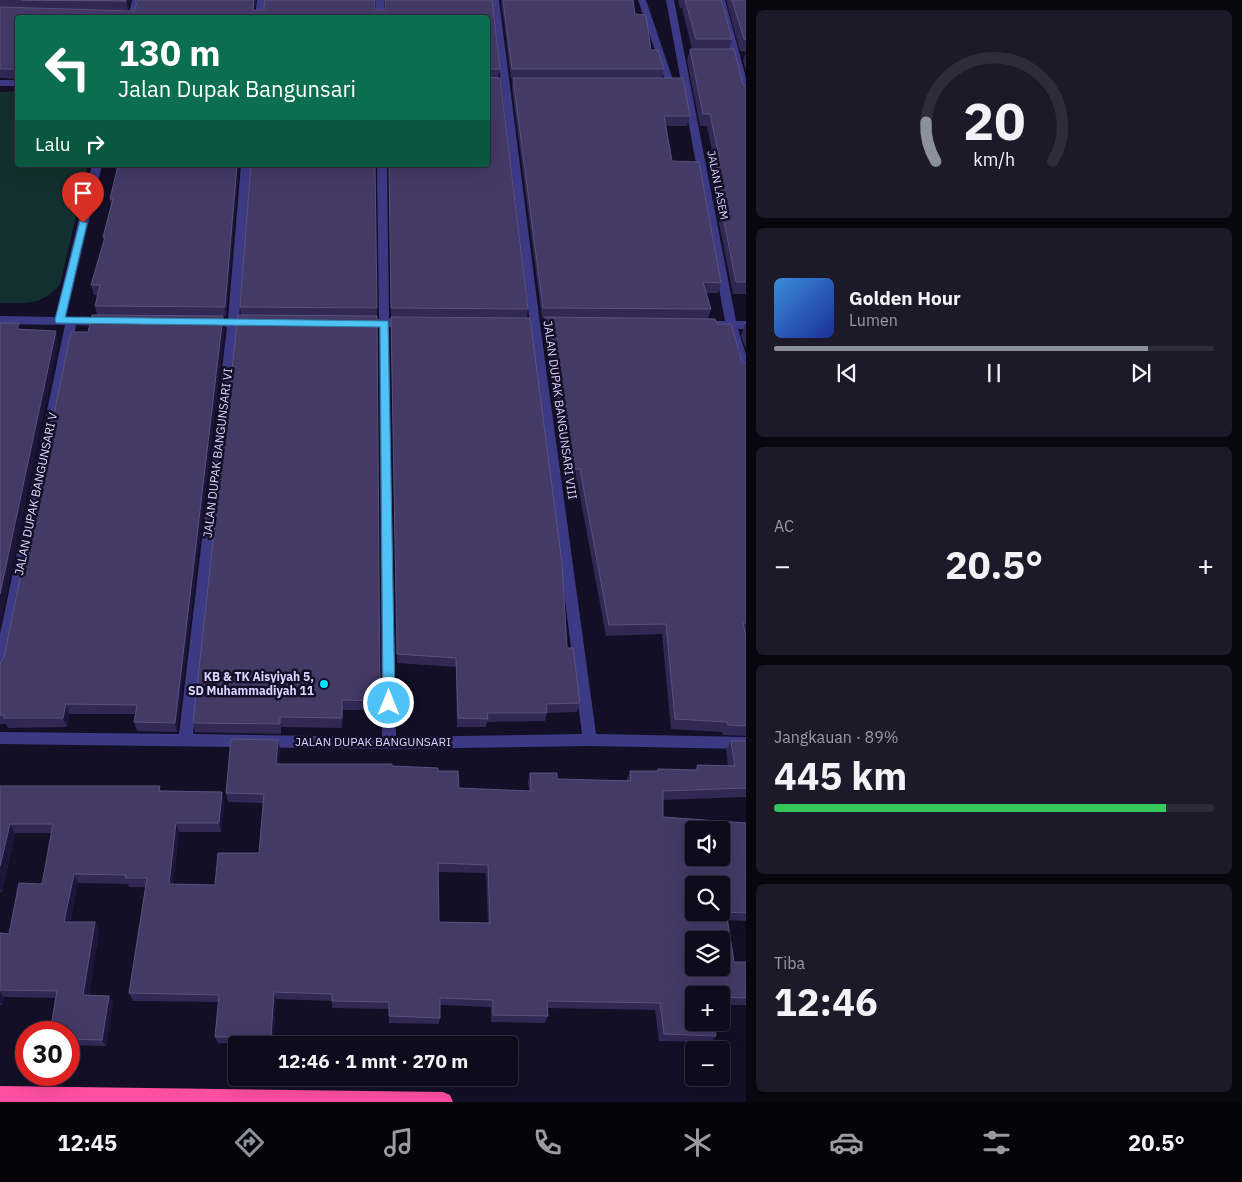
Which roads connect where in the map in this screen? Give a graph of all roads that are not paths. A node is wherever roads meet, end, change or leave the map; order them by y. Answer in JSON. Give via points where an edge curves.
{"nodes":[{"id":1,"x":136,"y":0,"type":"edge"},
{"id":2,"x":261,"y":0,"type":"edge"},
{"id":3,"x":380,"y":0,"type":"edge"},
{"id":4,"x":495,"y":0,"type":"edge"},
{"id":5,"x":642,"y":0,"type":"edge"},
{"id":6,"x":670,"y":0,"type":"edge"},
{"id":7,"x":721,"y":0,"type":"edge"},
{"id":8,"x":123,"y":14,"type":"edge"},
{"id":9,"x":128,"y":15,"type":"edge"},
{"id":10,"x":132,"y":15,"type":"edge"},
{"id":11,"x":260,"y":15,"type":"edge"},
{"id":12,"x":380,"y":15,"type":"edge"},
{"id":13,"x":731,"y":56,"type":"junction"},
{"id":14,"x":746,"y":56,"type":"edge"},
{"id":15,"x":0,"y":82,"type":"edge"},
{"id":16,"x":15,"y":82,"type":"edge"},
{"id":17,"x":686,"y":83,"type":"junction"},
{"id":18,"x":746,"y":96,"type":"edge"},
{"id":19,"x":96,"y":167,"type":"edge"},
{"id":20,"x":246,"y":167,"type":"edge"},
{"id":21,"x":382,"y":167,"type":"edge"},
{"id":22,"x":0,"y":320,"type":"edge"},
{"id":23,"x":66,"y":321,"type":"junction"},
{"id":24,"x":119,"y":322,"type":"edge"},
{"id":25,"x":195,"y":322,"type":"edge"},
{"id":26,"x":233,"y":323,"type":"junction"},
{"id":27,"x":271,"y":323,"type":"edge"},
{"id":28,"x":346,"y":323,"type":"edge"},
{"id":29,"x":384,"y":323,"type":"junction"},
{"id":30,"x":422,"y":324,"type":"edge"},
{"id":31,"x":702,"y":324,"type":"edge"},
{"id":32,"x":731,"y":325,"type":"junction"},
{"id":33,"x":746,"y":325,"type":"edge"},
{"id":34,"x":746,"y":373,"type":"edge"},
{"id":35,"x":0,"y":666,"type":"edge"},
{"id":36,"x":0,"y":738,"type":"edge"},
{"id":37,"x":590,"y":740,"type":"junction"},
{"id":38,"x":185,"y":741,"type":"junction"},
{"id":39,"x":389,"y":742,"type":"junction"},
{"id":40,"x":746,"y":743,"type":"edge"},
{"id":41,"x":0,"y":1096,"type":"edge"},
{"id":42,"x":443,"y":1102,"type":"edge"}],
"edges":[{"from":1,"to":10,"type":"street"},
{"from":2,"to":11,"type":"street"},
{"from":3,"to":12,"type":"street"},
{"from":4,"to":37,"type":"street","name":"JALAN DUPAK BANGUNSARI VIII"},
{"from":5,"to":17,"type":"street","via":[[665,83]]},
{"from":6,"to":17,"type":"street","name":"JALAN LASEM","via":[[685,56]]},
{"from":7,"to":13,"type":"street"},
{"from":8,"to":9,"type":"street"},
{"from":13,"to":14,"type":"street"},
{"from":13,"to":18,"type":"street"},
{"from":15,"to":16,"type":"street"},
{"from":17,"to":32,"type":"street","name":"JALAN LASEM"},
{"from":19,"to":23,"type":"street","name":"JALAN DUPAK BANGUNSARI V"},
{"from":20,"to":26,"type":"street","name":"JALAN DUPAK BANGUNSARI VI"},
{"from":21,"to":29,"type":"street"},
{"from":22,"to":23,"type":"street"},
{"from":23,"to":24,"type":"street"},
{"from":23,"to":35,"type":"street","name":"JALAN DUPAK BANGUNSARI V"},
{"from":25,"to":26,"type":"street"},
{"from":26,"to":27,"type":"street"},
{"from":26,"to":38,"type":"street","name":"JALAN DUPAK BANGUNSARI VI"},
{"from":28,"to":29,"type":"street"},
{"from":29,"to":30,"type":"street"},
{"from":29,"to":39,"type":"street"},
{"from":31,"to":32,"type":"street"},
{"from":32,"to":33,"type":"street"},
{"from":32,"to":34,"type":"street","name":"JALAN LASEM"},
{"from":36,"to":38,"type":"street","name":"JALAN DUPAK BANGUNSARI"},
{"from":37,"to":39,"type":"street","name":"JALAN DUPAK BANGUNSARI"},
{"from":37,"to":40,"type":"street","name":"JALAN DUPAK BANGUNSARI"},
{"from":38,"to":39,"type":"street","name":"JALAN DUPAK BANGUNSARI"},
{"from":41,"to":42,"type":"highway"}]}
